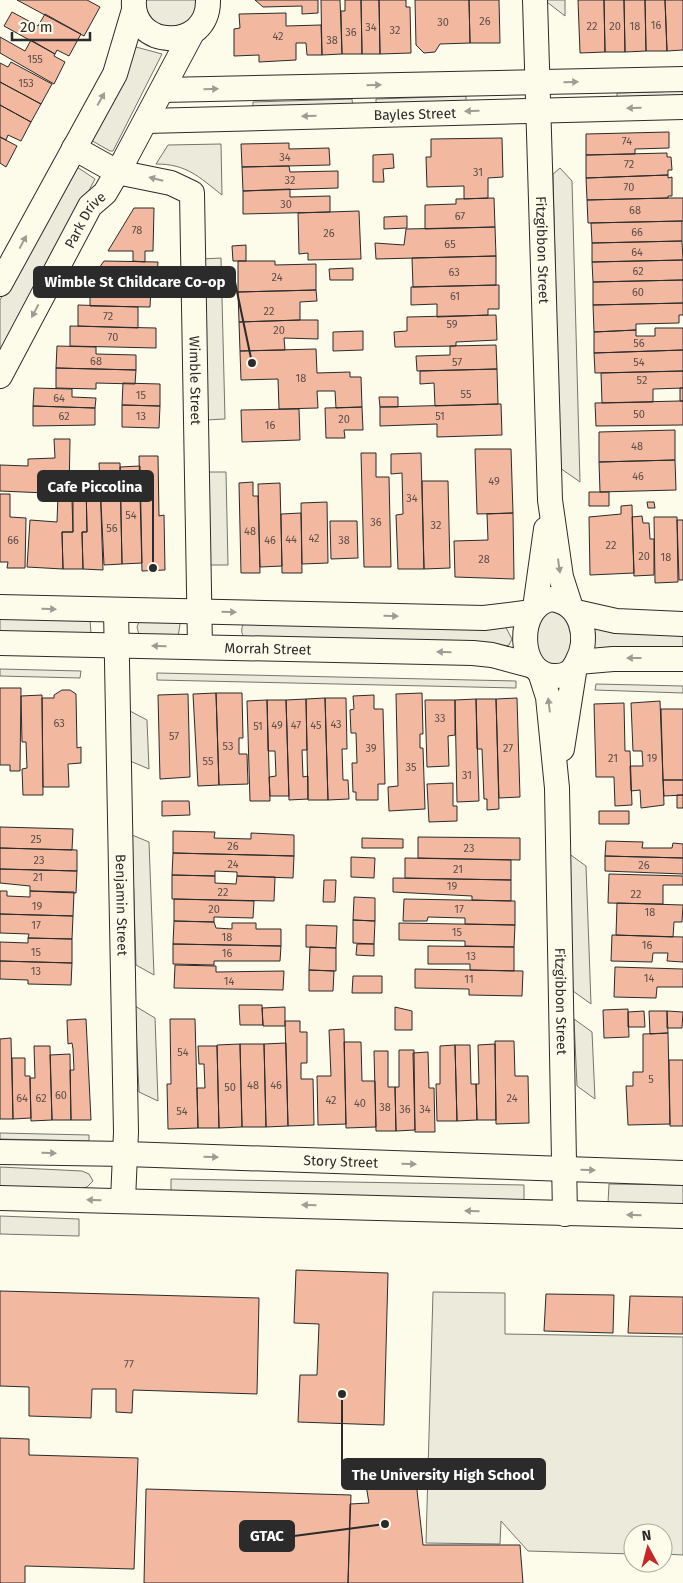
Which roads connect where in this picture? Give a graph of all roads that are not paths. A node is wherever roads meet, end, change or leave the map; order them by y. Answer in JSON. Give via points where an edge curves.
{"nodes":[{"id":1,"x":535,"y":0,"type":"edge"},
{"id":2,"x":132,"y":4,"type":"edge"},
{"id":3,"x":209,"y":4,"type":"edge"},
{"id":4,"x":192,"y":33,"type":"junction"},
{"id":5,"x":683,"y":79,"type":"edge"},
{"id":6,"x":538,"y":82,"type":"junction"},
{"id":7,"x":163,"y":90,"type":"junction"},
{"id":8,"x":683,"y":107,"type":"edge"},
{"id":9,"x":538,"y":110,"type":"junction"},
{"id":10,"x":146,"y":121,"type":"junction"},
{"id":11,"x":74,"y":148,"type":"junction"},
{"id":12,"x":117,"y":172,"type":"junction"},
{"id":13,"x":0,"y":284,"type":"edge"},
{"id":14,"x":0,"y":376,"type":"edge"},
{"id":15,"x":550,"y":500,"type":"junction"},
{"id":16,"x":0,"y":607,"type":"edge"},
{"id":17,"x":573,"y":609,"type":"junction"},
{"id":18,"x":116,"y":610,"type":"junction"},
{"id":19,"x":534,"y":610,"type":"junction"},
{"id":20,"x":199,"y":611,"type":"junction"},
{"id":21,"x":683,"y":624,"type":"edge"},
{"id":22,"x":0,"y":643,"type":"edge"},
{"id":23,"x":116,"y":645,"type":"junction"},
{"id":24,"x":200,"y":647,"type":"junction"},
{"id":25,"x":683,"y":659,"type":"edge"},
{"id":26,"x":576,"y":664,"type":"junction"},
{"id":27,"x":537,"y":669,"type":"junction"},
{"id":28,"x":557,"y":788,"type":"junction"},
{"id":29,"x":0,"y":1152,"type":"edge"},
{"id":30,"x":126,"y":1154,"type":"junction"},
{"id":31,"x":564,"y":1169,"type":"junction"},
{"id":32,"x":683,"y":1173,"type":"edge"},
{"id":33,"x":0,"y":1198,"type":"edge"},
{"id":34,"x":123,"y":1200,"type":"junction"},
{"id":35,"x":565,"y":1214,"type":"junction"},
{"id":36,"x":683,"y":1216,"type":"edge"}],
"edges":[{"from":1,"to":6,"type":"street","name":"Fitzgibbon Street"},
{"from":2,"to":4,"type":"street","via":[[138,20],[153,35],[173,39]]},
{"from":11,"to":2,"type":"street","one_way":true,"via":[[114,74]]},
{"from":3,"to":4,"type":"street","name":"Park Drive","via":[[204,20]]},
{"from":4,"to":7,"type":"street","name":"Park Drive"},
{"from":6,"to":5,"type":"street","name":"Bayles Street","one_way":true},
{"from":7,"to":6,"type":"street","name":"Bayles Street","one_way":true},
{"from":6,"to":9,"type":"street","name":"Fitzgibbon Street"},
{"from":7,"to":10,"type":"street","name":"Park Drive"},
{"from":8,"to":9,"type":"street","name":"Bayles Street","one_way":true},
{"from":9,"to":10,"type":"street","name":"Bayles Street","one_way":true},
{"from":9,"to":15,"type":"street","name":"Fitzgibbon Street"},
{"from":10,"to":12,"type":"street","name":"Park Drive"},
{"from":11,"to":12,"type":"street"},
{"from":13,"to":11,"type":"street","one_way":true},
{"from":12,"to":14,"type":"street","name":"Park Drive","one_way":true,"via":[[105,193],[90,206]]},
{"from":20,"to":12,"type":"street","name":"Wimble Street","one_way":true,"via":[[192,193],[171,182]]},
{"from":15,"to":17,"type":"street","name":"Fitzgibbon Street","one_way":true,"via":[[561,576]]},
{"from":15,"to":19,"type":"street","name":"Fitzgibbon Street"},
{"from":16,"to":18,"type":"street","one_way":true},
{"from":17,"to":19,"type":"street","via":[[552,599],[542,602]]},
{"from":17,"to":21,"type":"street","via":[[616,621]]},
{"from":17,"to":26,"type":"street","via":[[583,635],[582,651]]},
{"from":18,"to":20,"type":"street"},
{"from":18,"to":23,"type":"street","name":"Benjamin Street"},
{"from":20,"to":19,"type":"street","one_way":true,"via":[[484,618]]},
{"from":19,"to":27,"type":"street","via":[[525,637],[528,657]]},
{"from":20,"to":24,"type":"street","name":"Wimble Street"},
{"from":22,"to":23,"type":"street","name":"Morrah Street"},
{"from":24,"to":23,"type":"street","name":"Morrah Street","one_way":true},
{"from":23,"to":30,"type":"street","name":"Benjamin Street"},
{"from":27,"to":24,"type":"street","name":"Morrah Street","one_way":true,"via":[[492,655],[473,653]]},
{"from":25,"to":26,"type":"street","one_way":true,"via":[[613,659]]},
{"from":26,"to":27,"type":"street","via":[[570,672],[560,676],[549,676]]},
{"from":26,"to":28,"type":"street","name":"Fitzgibbon Street"},
{"from":28,"to":27,"type":"street","name":"Fitzgibbon Street","one_way":true,"via":[[548,697]]},
{"from":28,"to":31,"type":"street","name":"Fitzgibbon Street"},
{"from":29,"to":30,"type":"street","name":"Story Street","one_way":true},
{"from":30,"to":31,"type":"street","name":"Story Street","one_way":true},
{"from":30,"to":34,"type":"street","name":"Benjamin Street"},
{"from":31,"to":32,"type":"street","name":"Story Street","one_way":true},
{"from":31,"to":35,"type":"street","name":"Fitzgibbon Street"},
{"from":34,"to":33,"type":"street","one_way":true},
{"from":35,"to":34,"type":"street","one_way":true},
{"from":36,"to":35,"type":"street","one_way":true}]}
